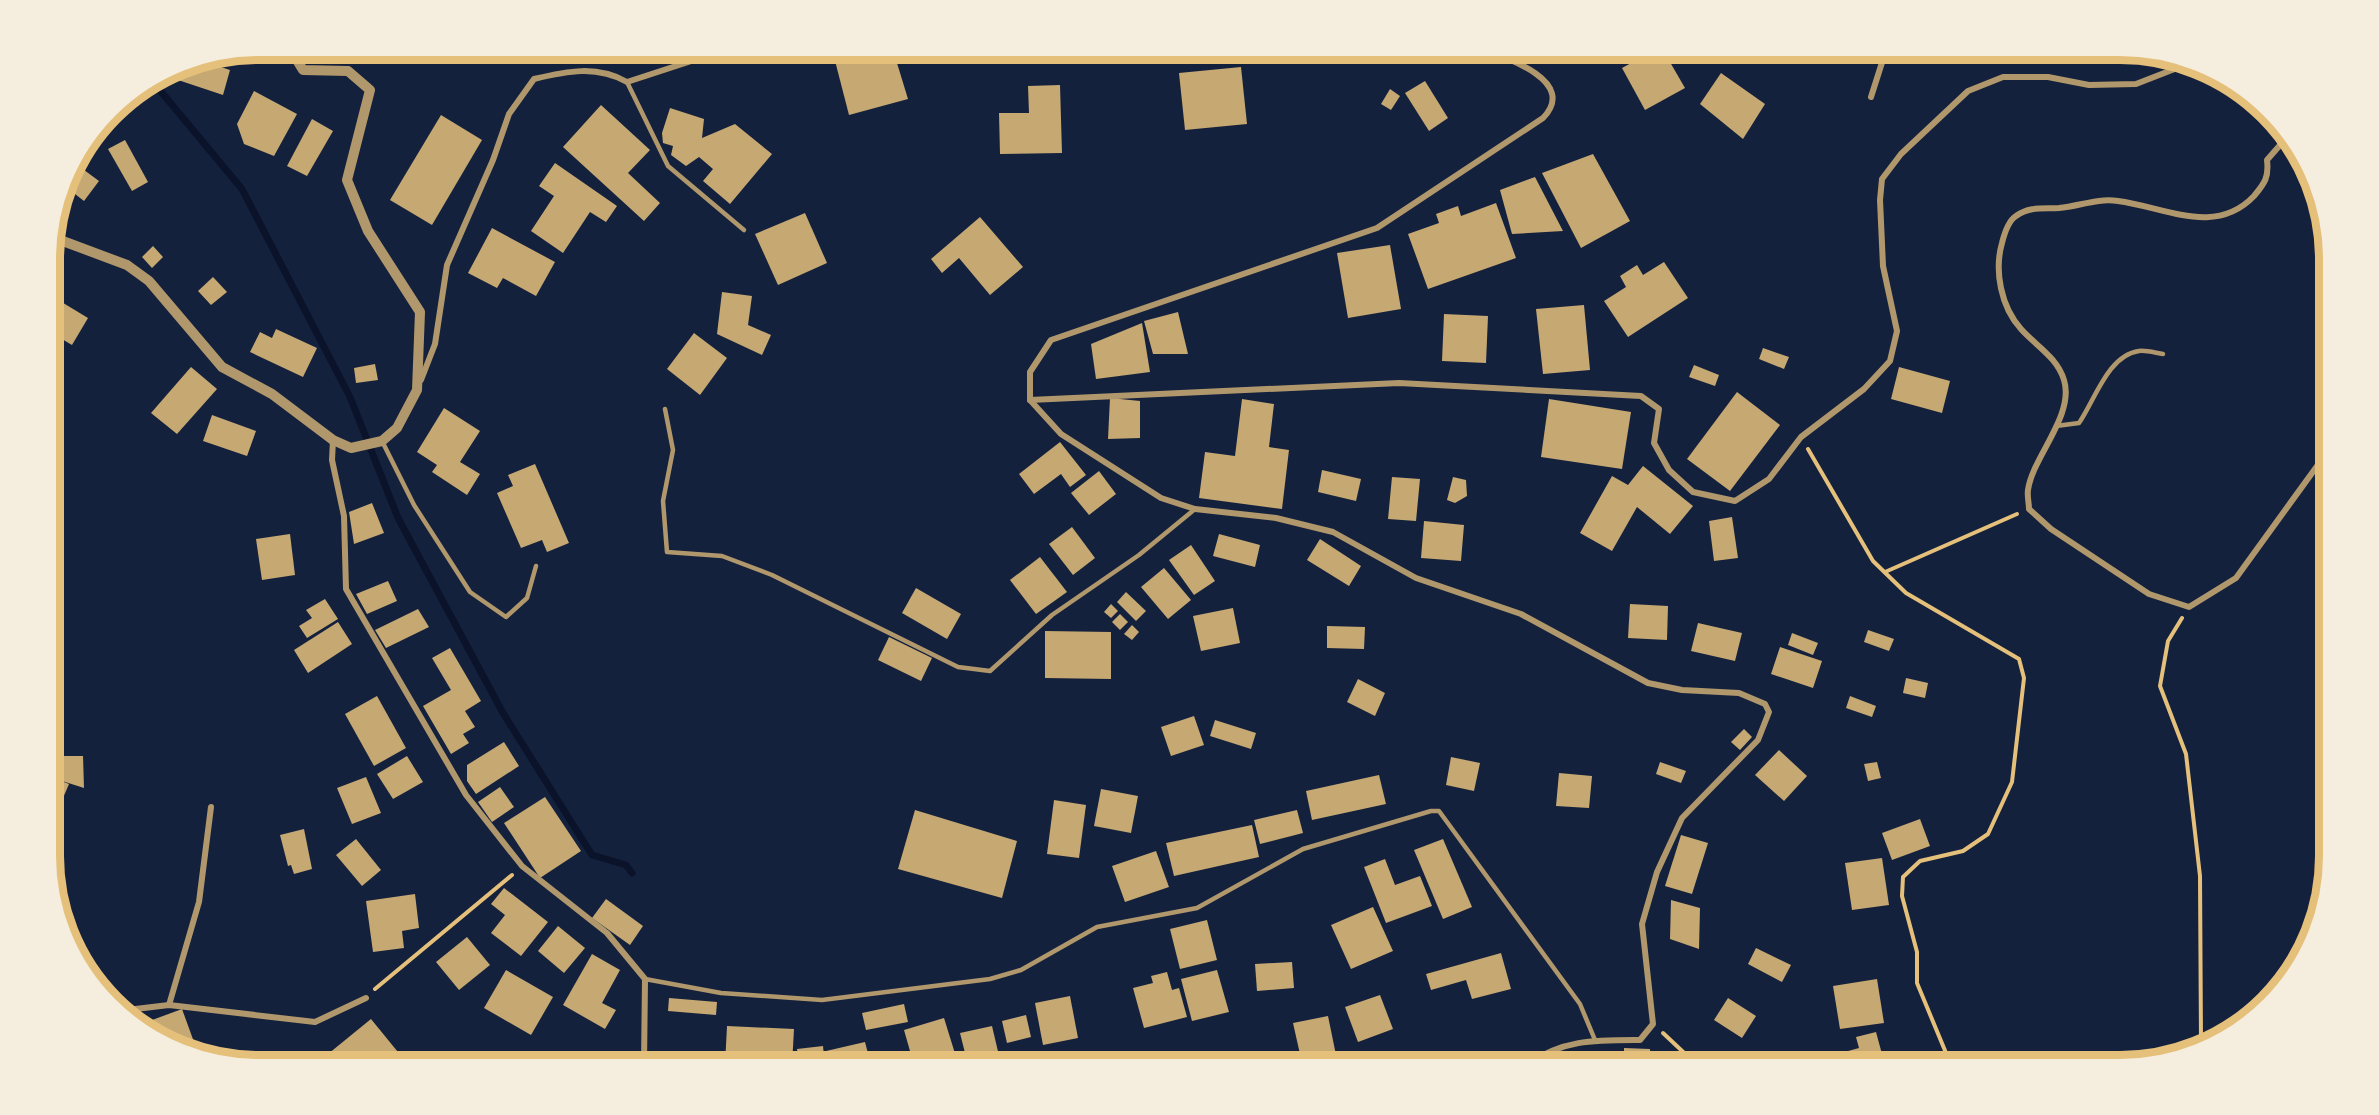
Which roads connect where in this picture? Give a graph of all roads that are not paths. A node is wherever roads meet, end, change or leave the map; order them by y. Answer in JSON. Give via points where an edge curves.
{"nodes":[{"id":1,"x":297,"y":60,"type":"edge"},
{"id":2,"x":694,"y":60,"type":"edge"},
{"id":3,"x":1512,"y":60,"type":"edge"},
{"id":4,"x":1883,"y":60,"type":"edge"},
{"id":5,"x":2176,"y":69,"type":"edge"},
{"id":6,"x":627,"y":82,"type":"junction"},
{"id":7,"x":1871,"y":97,"type":"dead end"},
{"id":8,"x":2281,"y":143,"type":"edge"},
{"id":9,"x":744,"y":230,"type":"dead end"},
{"id":10,"x":61,"y":240,"type":"edge"},
{"id":11,"x":2163,"y":354,"type":"dead end"},
{"id":12,"x":417,"y":390,"type":"junction"},
{"id":13,"x":1030,"y":400,"type":"junction"},
{"id":14,"x":665,"y":409,"type":"dead end"},
{"id":15,"x":2056,"y":426,"type":"junction"},
{"id":16,"x":333,"y":440,"type":"junction"},
{"id":17,"x":378,"y":442,"type":"junction"},
{"id":18,"x":2319,"y":463,"type":"edge"},
{"id":19,"x":1195,"y":509,"type":"junction"},
{"id":20,"x":536,"y":566,"type":"dead end"},
{"id":21,"x":211,"y":807,"type":"dead end"},
{"id":22,"x":645,"y":979,"type":"junction"},
{"id":23,"x":366,"y":998,"type":"road end"},
{"id":24,"x":169,"y":1005,"type":"junction"},
{"id":25,"x":133,"y":1009,"type":"edge"},
{"id":26,"x":1595,"y":1040,"type":"junction"},
{"id":27,"x":644,"y":1055,"type":"edge"},
{"id":28,"x":1540,"y":1055,"type":"edge"}],
"edges":[{"from":1,"to":12,"type":"street","via":[[303,70],[348,71],[370,90],[347,180],[368,231],[420,312]]},
{"from":2,"to":6,"type":"street"},
{"from":3,"to":13,"type":"street","via":[[1537,73],[1548,86],[1553,100],[1543,118],[1377,228],[1051,340],[1030,372]]},
{"from":4,"to":7,"type":"street"},
{"from":5,"to":13,"type":"street","via":[[2136,84],[2089,86],[2048,77],[2003,77],[1968,91],[1901,154],[1882,179],[1880,200],[1884,266],[1897,331],[1890,361],[1864,388],[1801,437],[1769,479],[1735,501],[1693,492],[1669,470],[1654,443],[1659,409],[1641,396],[1399,383]]},
{"from":6,"to":9,"type":"lane","via":[[668,166]]},
{"from":6,"to":12,"type":"street","via":[[609,72],[566,72],[534,79],[518,99],[508,114],[493,160],[447,265],[435,344]]},
{"from":8,"to":15,"type":"street","via":[[2267,160],[2269,173],[2264,184],[2242,208],[2222,217],[2187,216],[2117,201],[2091,200],[2060,208],[2035,207],[2014,216],[2004,234],[1998,274],[2006,303],[2020,328],[2052,357],[2065,381],[2065,405]]},
{"from":10,"to":16,"type":"street","via":[[127,265],[142,275],[222,367],[272,394]]},
{"from":11,"to":15,"type":"lane","via":[[2139,351],[2120,360],[2110,368],[2079,423]]},
{"from":12,"to":17,"type":"street","via":[[397,428]]},
{"from":13,"to":19,"type":"street","via":[[1061,434],[1161,498]]},
{"from":14,"to":19,"type":"lane","via":[[673,450],[663,501],[667,552],[722,556],[772,575],[958,667],[990,671],[1052,615],[1140,555]]},
{"from":15,"to":18,"type":"street","via":[[2028,489],[2029,508],[2051,529],[2149,594],[2189,607],[2236,578]]},
{"from":16,"to":17,"type":"street","via":[[351,448]]},
{"from":16,"to":22,"type":"street","via":[[332,460],[344,516],[346,589],[466,795],[522,866],[607,933]]},
{"from":17,"to":20,"type":"lane","via":[[470,592],[506,617],[527,598]]},
{"from":19,"to":26,"type":"street","via":[[1276,518],[1333,532],[1416,578],[1521,614],[1648,683],[1682,690],[1739,693],[1765,704],[1769,712],[1758,740],[1682,818],[1657,872],[1642,924],[1653,1024],[1640,1040]]},
{"from":21,"to":24,"type":"street","via":[[200,902]]},
{"from":22,"to":26,"type":"lane","via":[[721,993],[822,1000],[990,979],[1021,970],[1097,927],[1197,908],[1303,849],[1439,811],[1580,1005]]},
{"from":22,"to":27,"type":"street"},
{"from":23,"to":24,"type":"street","via":[[315,1022]]},
{"from":24,"to":25,"type":"street"},
{"from":26,"to":28,"type":"street"}]}
